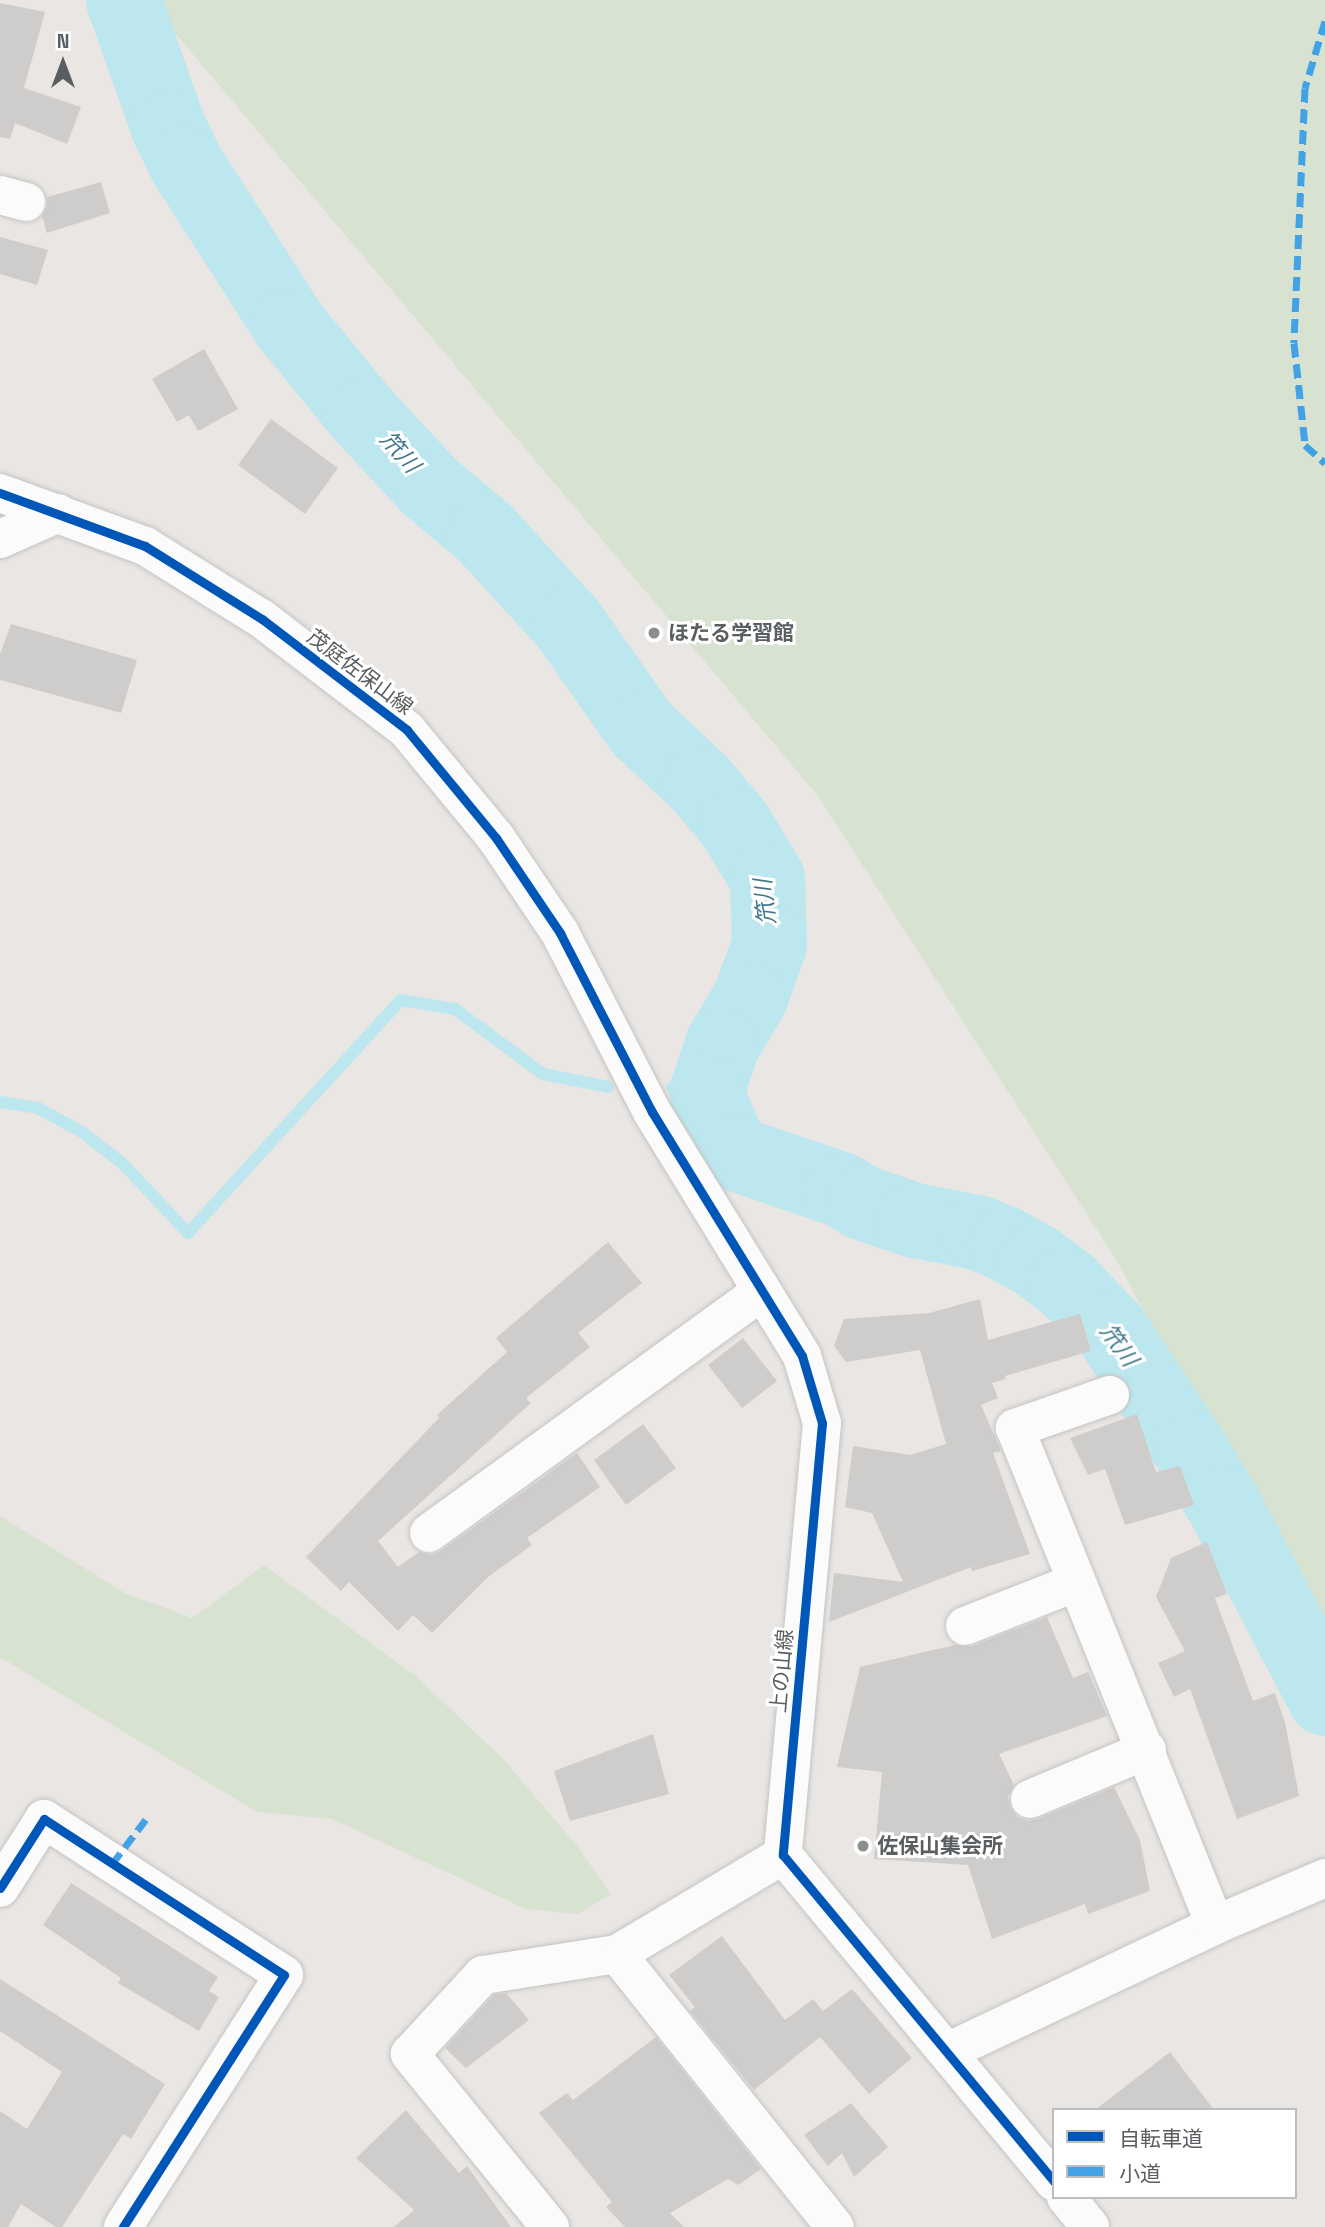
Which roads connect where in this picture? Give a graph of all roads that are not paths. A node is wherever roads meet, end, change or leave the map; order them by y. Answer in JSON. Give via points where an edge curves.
{"nodes":[{"id":1,"x":0,"y":493,"type":"edge"},
{"id":2,"x":60,"y":513,"type":"junction"},
{"id":3,"x":0,"y":539,"type":"edge"},
{"id":4,"x":652,"y":1112,"type":"joint"},
{"id":5,"x":761,"y":1292,"type":"junction"},
{"id":6,"x":1110,"y":1395,"type":"dead end"},
{"id":7,"x":429,"y":1533,"type":"dead end"},
{"id":8,"x":1077,"y":1582,"type":"junction"},
{"id":9,"x":965,"y":1626,"type":"dead end"},
{"id":10,"x":1147,"y":1750,"type":"junction"},
{"id":11,"x":1030,"y":1799,"type":"dead end"},
{"id":12,"x":783,"y":1855,"type":"junction"},
{"id":13,"x":1325,"y":1878,"type":"edge"},
{"id":14,"x":0,"y":1888,"type":"edge"},
{"id":15,"x":1215,"y":1925,"type":"junction"},
{"id":16,"x":617,"y":1954,"type":"junction"},
{"id":17,"x":949,"y":2052,"type":"junction"},
{"id":18,"x":1052,"y":2180,"type":"edge"},
{"id":19,"x":1068,"y":2199,"type":"edge"},
{"id":20,"x":123,"y":2227,"type":"edge"},
{"id":21,"x":550,"y":2227,"type":"edge"},
{"id":22,"x":835,"y":2227,"type":"edge"},
{"id":23,"x":1090,"y":2227,"type":"edge"}],
"edges":[{"from":1,"to":2,"type":"street","name":"茂庭佐保山線"},
{"from":2,"to":3,"type":"street"},
{"from":2,"to":4,"type":"street","name":"茂庭佐保山線","via":[[145,546],[262,620],[407,730],[496,838],[560,933]]},
{"from":4,"to":5,"type":"street","name":"上の山線"},
{"from":5,"to":7,"type":"street"},
{"from":5,"to":12,"type":"street","name":"上の山線","via":[[802,1356],[822,1423]]},
{"from":6,"to":8,"type":"street","via":[[1015,1428]]},
{"from":8,"to":9,"type":"street"},
{"from":8,"to":10,"type":"street"},
{"from":10,"to":11,"type":"street"},
{"from":10,"to":15,"type":"street"},
{"from":12,"to":16,"type":"street"},
{"from":12,"to":17,"type":"street"},
{"from":13,"to":15,"type":"street"},
{"from":14,"to":20,"type":"street","via":[[44,1819],[284,1975]]},
{"from":15,"to":17,"type":"street"},
{"from":16,"to":21,"type":"street","via":[[483,1975],[410,2054]]},
{"from":16,"to":22,"type":"street"},
{"from":17,"to":18,"type":"street"},
{"from":19,"to":23,"type":"street"}]}
